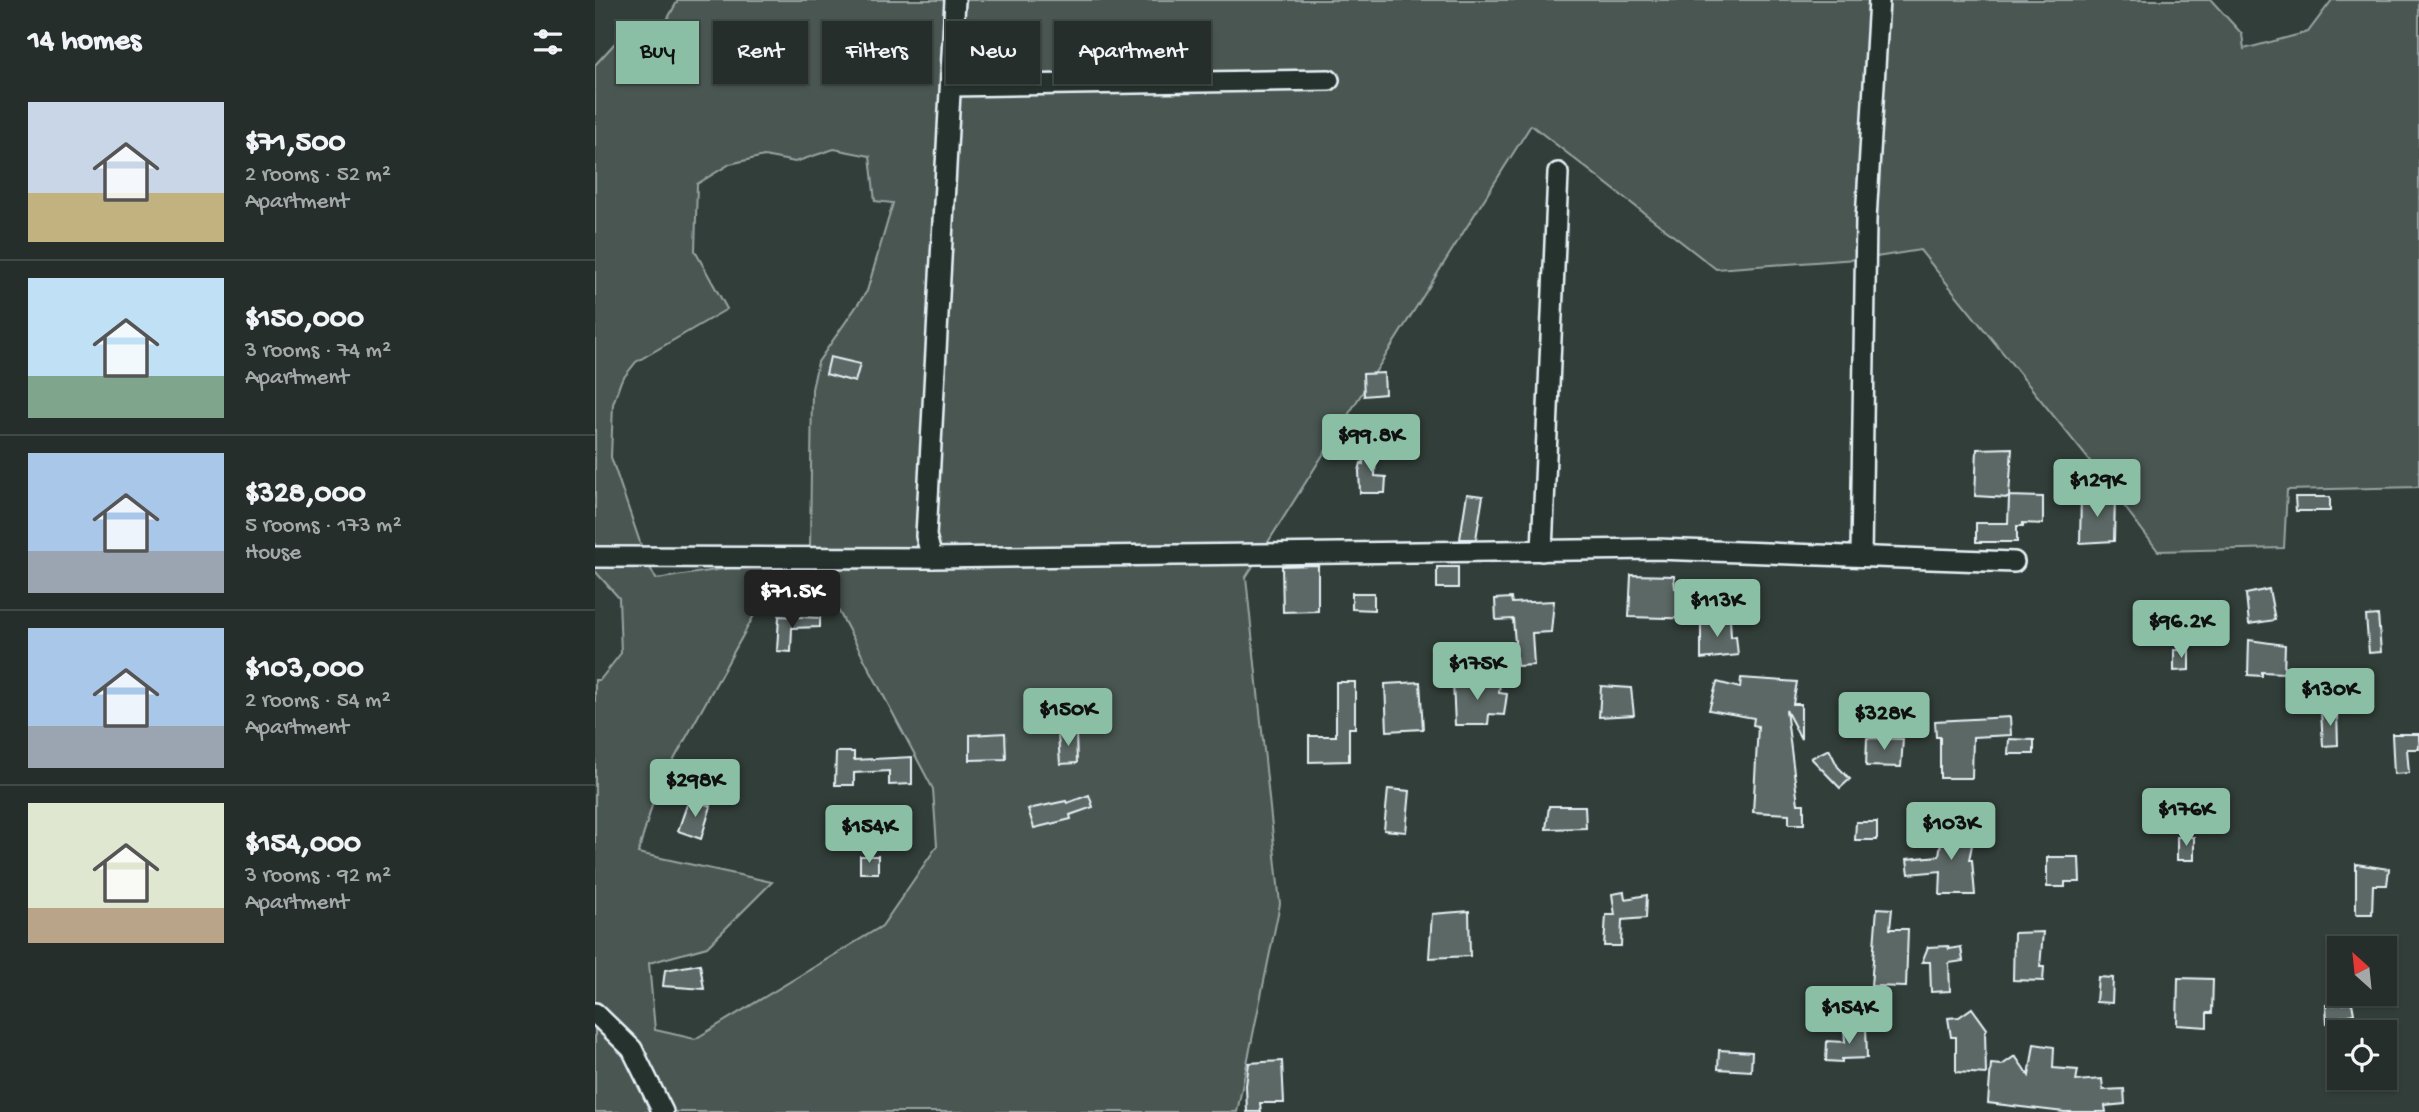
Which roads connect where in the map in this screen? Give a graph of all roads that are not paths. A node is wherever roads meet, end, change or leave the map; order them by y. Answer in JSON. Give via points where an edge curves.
{"nodes":[{"id":1,"x":955,"y":0,"type":"edge"},
{"id":2,"x":1879,"y":0,"type":"edge"},
{"id":3,"x":1329,"y":80,"type":"dead end"},
{"id":4,"x":951,"y":86,"type":"junction"},
{"id":5,"x":1558,"y":173,"type":"dead end"},
{"id":6,"x":1542,"y":551,"type":"junction"},
{"id":7,"x":1861,"y":556,"type":"junction"},
{"id":8,"x":595,"y":557,"type":"edge"},
{"id":9,"x":932,"y":558,"type":"junction"},
{"id":10,"x":2014,"y":562,"type":"dead end"},
{"id":11,"x":595,"y":1013,"type":"edge"},
{"id":12,"x":663,"y":1112,"type":"edge"}],
"edges":[{"from":1,"to":4,"type":"street"},
{"from":2,"to":7,"type":"street","via":[[1866,220]]},
{"from":3,"to":4,"type":"street"},
{"from":4,"to":9,"type":"street","via":[[926,536]]},
{"from":5,"to":6,"type":"street"},
{"from":6,"to":7,"type":"street","via":[[1656,549]]},
{"from":6,"to":9,"type":"street"},
{"from":7,"to":10,"type":"street"},
{"from":8,"to":9,"type":"street"},
{"from":11,"to":12,"type":"street","via":[[632,1049]]}]}
